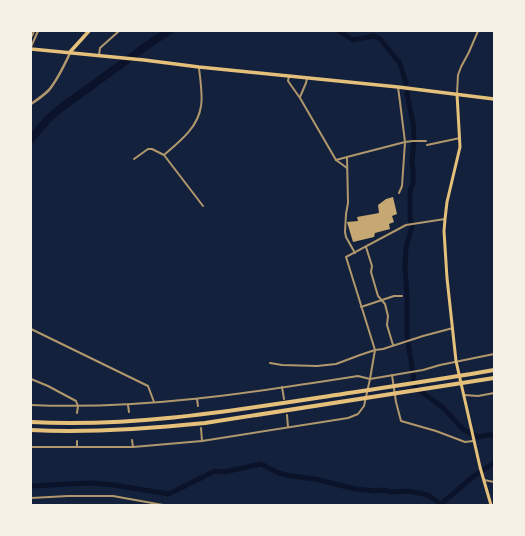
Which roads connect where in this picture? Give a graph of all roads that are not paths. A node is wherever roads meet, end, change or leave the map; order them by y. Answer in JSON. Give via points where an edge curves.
{"nodes":[{"id":1,"x":34,"y":31,"type":"edge"},
{"id":2,"x":38,"y":31,"type":"edge"},
{"id":3,"x":89,"y":31,"type":"edge"},
{"id":4,"x":119,"y":31,"type":"edge"},
{"id":5,"x":478,"y":31,"type":"edge"},
{"id":6,"x":32,"y":36,"type":"edge"},
{"id":7,"x":31,"y":48,"type":"edge"},
{"id":8,"x":70,"y":52,"type":"junction"},
{"id":9,"x":99,"y":55,"type":"junction"},
{"id":10,"x":199,"y":67,"type":"junction"},
{"id":11,"x":289,"y":76,"type":"junction"},
{"id":12,"x":307,"y":78,"type":"junction"},
{"id":13,"x":398,"y":87,"type":"junction"},
{"id":14,"x":457,"y":94,"type":"junction"},
{"id":15,"x":300,"y":98,"type":"junction"},
{"id":16,"x":494,"y":99,"type":"edge"},
{"id":17,"x":31,"y":104,"type":"edge"},
{"id":18,"x":460,"y":138,"type":"junction"},
{"id":19,"x":426,"y":141,"type":"dead end"},
{"id":20,"x":405,"y":142,"type":"junction"},
{"id":21,"x":427,"y":146,"type":"dead end"},
{"id":22,"x":164,"y":156,"type":"junction"},
{"id":23,"x":347,"y":157,"type":"junction"},
{"id":24,"x":134,"y":159,"type":"dead end"},
{"id":25,"x":336,"y":160,"type":"junction"},
{"id":26,"x":347,"y":168,"type":"junction"},
{"id":27,"x":399,"y":193,"type":"dead end"},
{"id":28,"x":203,"y":206,"type":"dead end"},
{"id":29,"x":445,"y":219,"type":"junction"},
{"id":30,"x":366,"y":247,"type":"junction"},
{"id":31,"x":355,"y":253,"type":"junction"},
{"id":32,"x":402,"y":296,"type":"dead end"},
{"id":33,"x":382,"y":300,"type":"junction"},
{"id":34,"x":361,"y":306,"type":"junction"},
{"id":35,"x":453,"y":328,"type":"junction"},
{"id":36,"x":31,"y":329,"type":"edge"},
{"id":37,"x":393,"y":345,"type":"junction"},
{"id":38,"x":375,"y":350,"type":"junction"},
{"id":39,"x":494,"y":354,"type":"edge"},
{"id":40,"x":456,"y":361,"type":"junction"},
{"id":41,"x":270,"y":363,"type":"dead end"},
{"id":42,"x":494,"y":370,"type":"edge"},
{"id":43,"x":392,"y":375,"type":"junction"},
{"id":44,"x":494,"y":378,"type":"edge"},
{"id":45,"x":31,"y":379,"type":"edge"},
{"id":46,"x":370,"y":379,"type":"junction"},
{"id":47,"x":282,"y":388,"type":"junction"},
{"id":48,"x":494,"y":393,"type":"edge"},
{"id":49,"x":464,"y":395,"type":"junction"},
{"id":50,"x":197,"y":398,"type":"junction"},
{"id":51,"x":284,"y":399,"type":"dead end"},
{"id":52,"x":154,"y":402,"type":"junction"},
{"id":53,"x":31,"y":405,"type":"edge"},
{"id":54,"x":128,"y":405,"type":"junction"},
{"id":55,"x":78,"y":406,"type":"junction"},
{"id":56,"x":198,"y":406,"type":"dead end"},
{"id":57,"x":129,"y":412,"type":"dead end"},
{"id":58,"x":78,"y":413,"type":"dead end"},
{"id":59,"x":286,"y":415,"type":"dead end"},
{"id":60,"x":31,"y":422,"type":"edge"},
{"id":61,"x":288,"y":427,"type":"junction"},
{"id":62,"x":201,"y":428,"type":"dead end"},
{"id":63,"x":31,"y":430,"type":"edge"},
{"id":64,"x":132,"y":440,"type":"dead end"},
{"id":65,"x":77,"y":441,"type":"dead end"},
{"id":66,"x":202,"y":441,"type":"junction"},
{"id":67,"x":474,"y":441,"type":"junction"},
{"id":68,"x":31,"y":447,"type":"edge"},
{"id":69,"x":77,"y":447,"type":"junction"},
{"id":70,"x":133,"y":447,"type":"junction"},
{"id":71,"x":483,"y":480,"type":"junction"},
{"id":72,"x":494,"y":482,"type":"edge"},
{"id":73,"x":31,"y":498,"type":"edge"},
{"id":74,"x":163,"y":505,"type":"edge"},
{"id":75,"x":491,"y":505,"type":"edge"}],
"edges":[{"from":1,"to":6,"type":"street"},
{"from":2,"to":7,"type":"street"},
{"from":3,"to":8,"type":"main road"},
{"from":4,"to":9,"type":"street","via":[[100,48]]},
{"from":5,"to":14,"type":"street","via":[[458,75]]},
{"from":7,"to":8,"type":"main road"},
{"from":8,"to":9,"type":"main road"},
{"from":8,"to":17,"type":"street","via":[[48,91]]},
{"from":9,"to":10,"type":"main road"},
{"from":10,"to":11,"type":"main road"},
{"from":10,"to":22,"type":"street","via":[[201,106],[197,118],[189,132]]},
{"from":11,"to":12,"type":"main road"},
{"from":11,"to":15,"type":"street","via":[[288,81]]},
{"from":12,"to":13,"type":"main road"},
{"from":12,"to":15,"type":"street"},
{"from":13,"to":14,"type":"main road"},
{"from":13,"to":20,"type":"street"},
{"from":14,"to":16,"type":"main road"},
{"from":14,"to":18,"type":"main road"},
{"from":15,"to":25,"type":"street"},
{"from":18,"to":21,"type":"street"},
{"from":18,"to":29,"type":"main road"},
{"from":19,"to":20,"type":"street"},
{"from":20,"to":23,"type":"street"},
{"from":20,"to":27,"type":"street","via":[[402,186]]},
{"from":22,"to":24,"type":"street","via":[[148,149]]},
{"from":22,"to":28,"type":"street"},
{"from":23,"to":25,"type":"street"},
{"from":23,"to":26,"type":"street"},
{"from":25,"to":26,"type":"street"},
{"from":26,"to":31,"type":"street","via":[[348,203],[345,232]]},
{"from":29,"to":30,"type":"street","via":[[406,225]]},
{"from":29,"to":35,"type":"main road","via":[[444,239]]},
{"from":30,"to":31,"type":"street"},
{"from":30,"to":33,"type":"street","via":[[378,296]]},
{"from":31,"to":34,"type":"street","via":[[346,257]]},
{"from":32,"to":33,"type":"street"},
{"from":33,"to":34,"type":"street"},
{"from":33,"to":37,"type":"street","via":[[388,316],[387,325]]},
{"from":34,"to":38,"type":"street"},
{"from":35,"to":37,"type":"street"},
{"from":35,"to":40,"type":"main road"},
{"from":36,"to":52,"type":"street","via":[[148,386]]},
{"from":37,"to":38,"type":"street"},
{"from":38,"to":41,"type":"street","via":[[336,364],[317,366]]},
{"from":38,"to":46,"type":"street"},
{"from":39,"to":40,"type":"street"},
{"from":40,"to":43,"type":"street"},
{"from":40,"to":49,"type":"main road"},
{"from":42,"to":60,"type":"highway","via":[[244,410],[159,420]]},
{"from":43,"to":46,"type":"street"},
{"from":43,"to":67,"type":"street","via":[[401,421],[465,442]]},
{"from":44,"to":63,"type":"highway","via":[[168,427],[83,431]]},
{"from":45,"to":55,"type":"street","via":[[76,401]]},
{"from":46,"to":47,"type":"street","via":[[358,376]]},
{"from":46,"to":61,"type":"street","via":[[364,406],[358,414],[348,418]]},
{"from":47,"to":50,"type":"street"},
{"from":47,"to":51,"type":"street"},
{"from":48,"to":49,"type":"street"},
{"from":49,"to":67,"type":"main road"},
{"from":50,"to":52,"type":"street"},
{"from":50,"to":56,"type":"street"},
{"from":52,"to":54,"type":"street"},
{"from":53,"to":55,"type":"street"},
{"from":54,"to":55,"type":"street"},
{"from":54,"to":57,"type":"street"},
{"from":55,"to":58,"type":"street"},
{"from":59,"to":61,"type":"street"},
{"from":61,"to":66,"type":"street"},
{"from":62,"to":66,"type":"street"},
{"from":64,"to":70,"type":"street"},
{"from":65,"to":69,"type":"street"},
{"from":66,"to":70,"type":"street"},
{"from":67,"to":71,"type":"main road"},
{"from":68,"to":69,"type":"street"},
{"from":69,"to":70,"type":"street"},
{"from":71,"to":72,"type":"street"},
{"from":71,"to":75,"type":"main road"},
{"from":73,"to":74,"type":"street","via":[[113,496]]}]}
